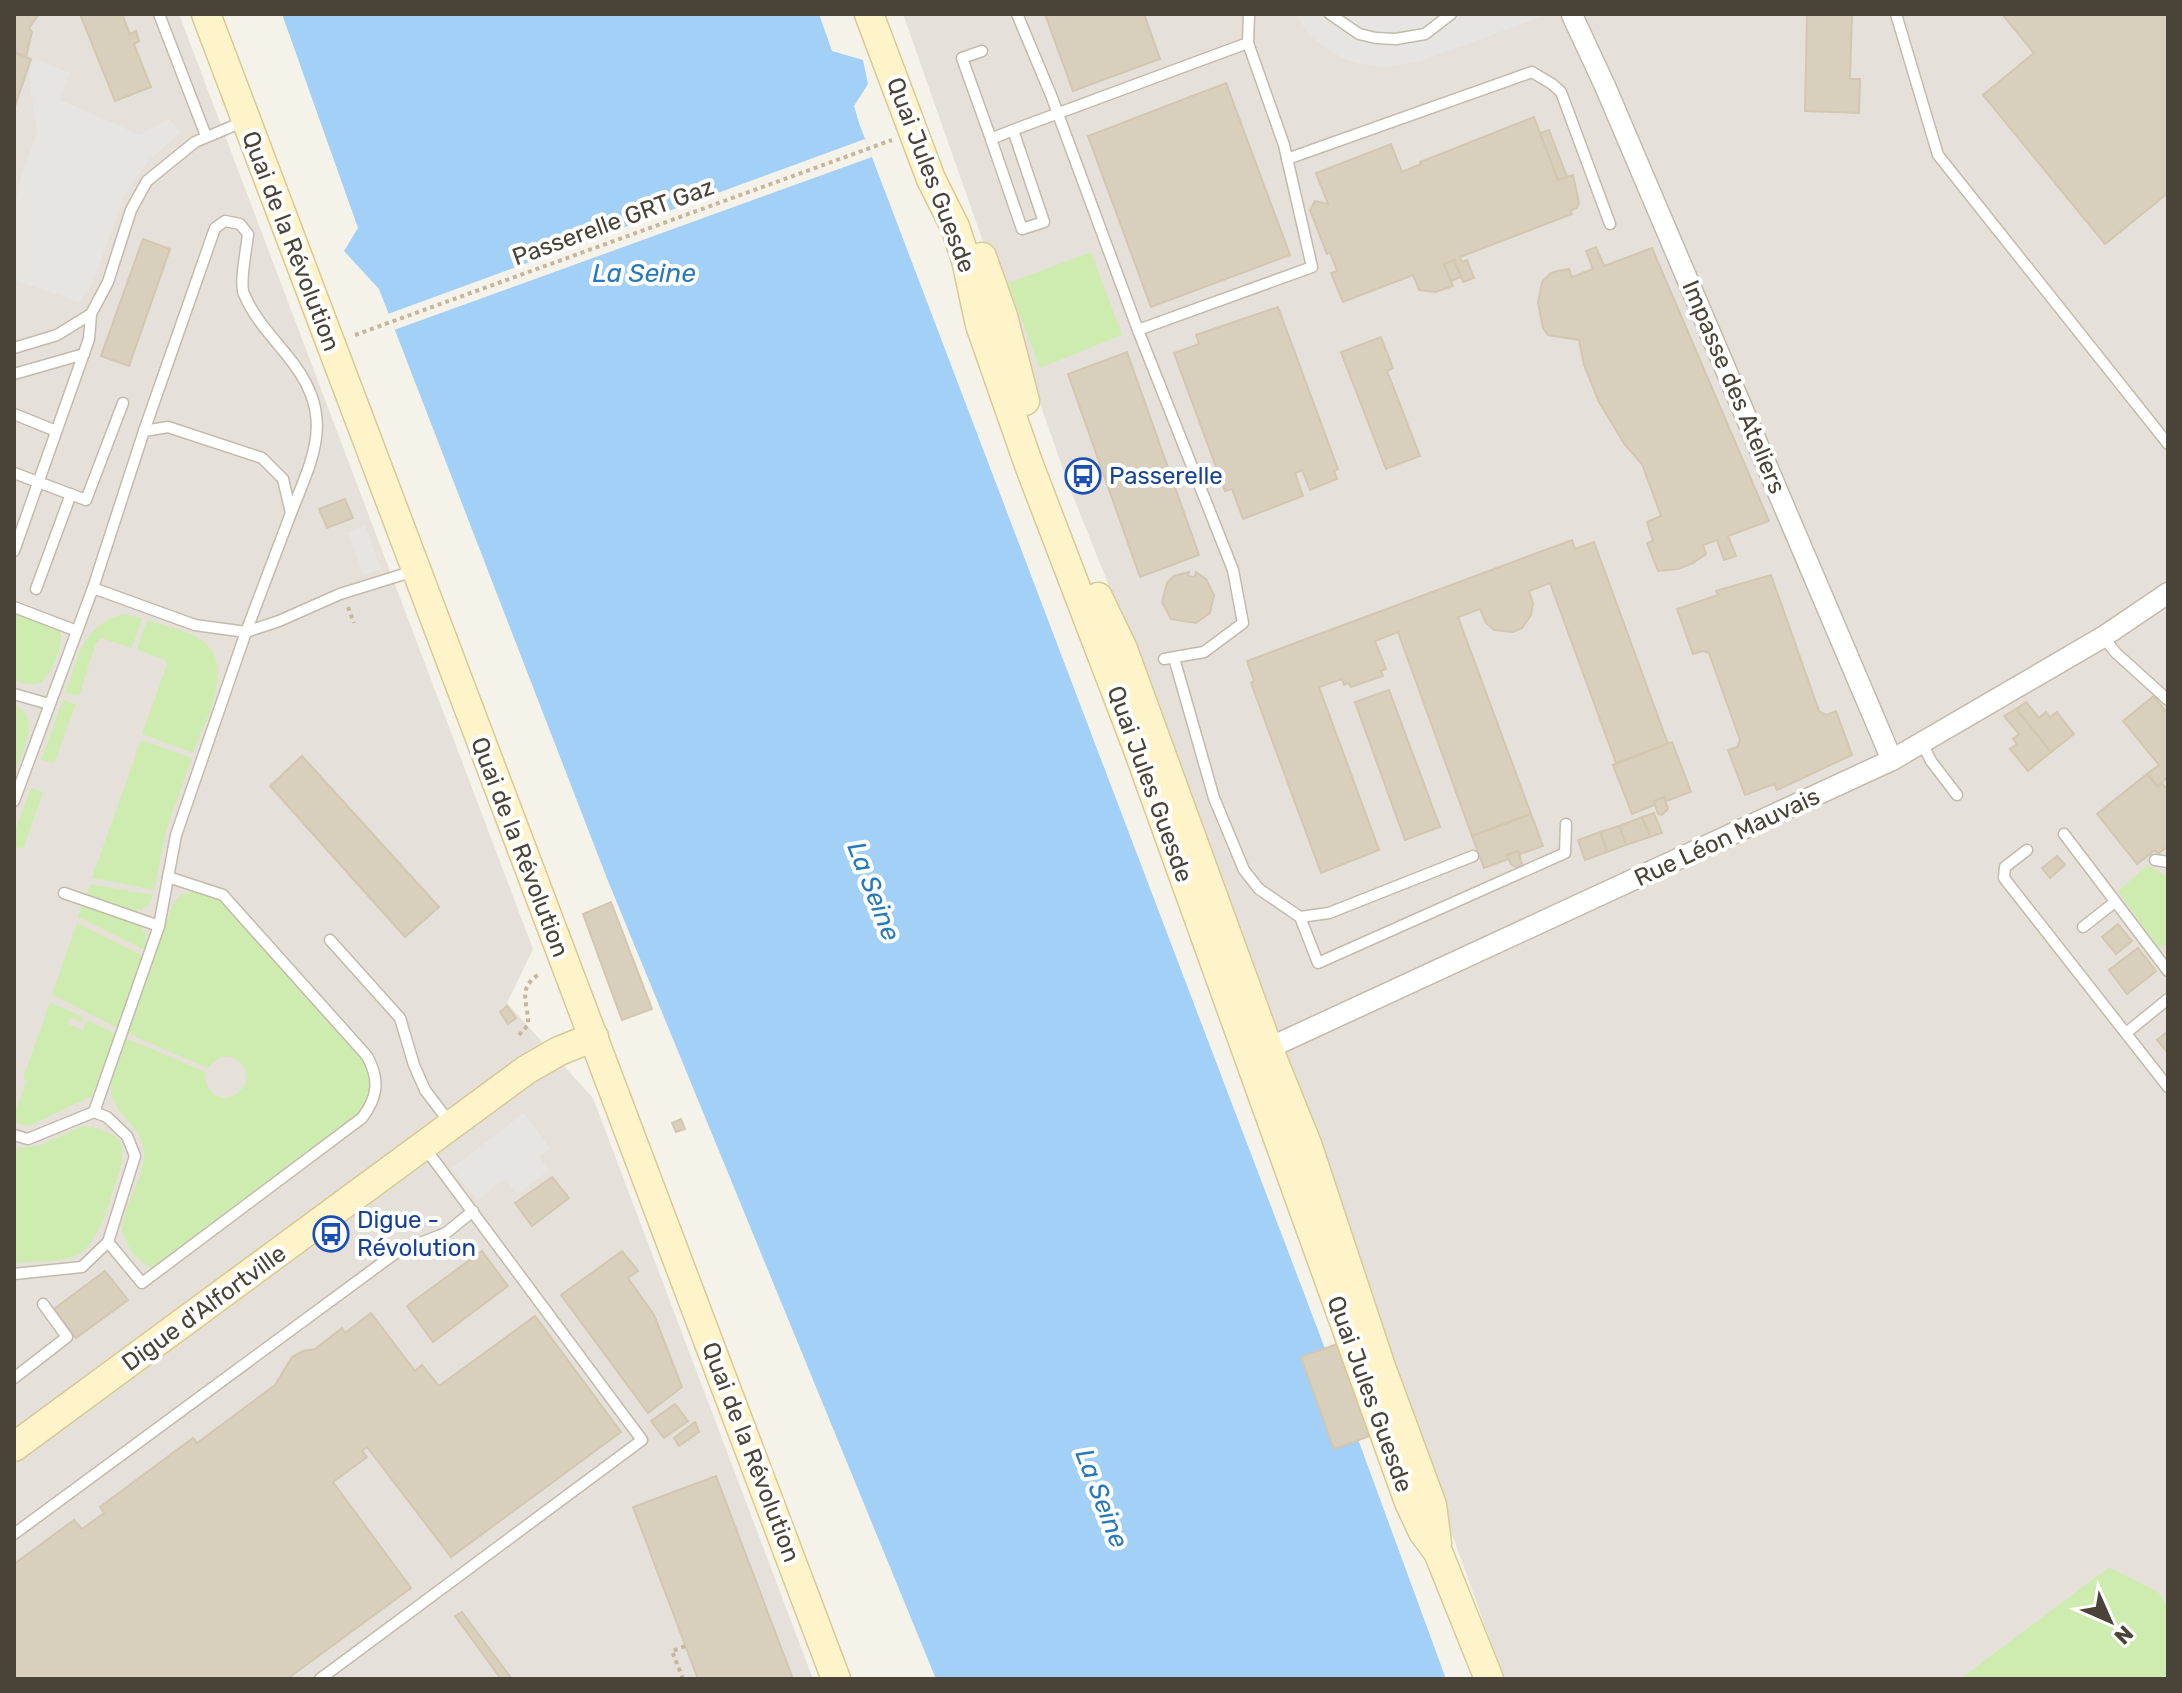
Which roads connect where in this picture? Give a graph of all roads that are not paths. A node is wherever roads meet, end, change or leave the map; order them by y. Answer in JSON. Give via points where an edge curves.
{"nodes":[{"id":1,"x":159,"y":14,"type":"edge"},
{"id":2,"x":206,"y":14,"type":"edge"},
{"id":3,"x":869,"y":14,"type":"edge"},
{"id":4,"x":886,"y":14,"type":"edge"},
{"id":5,"x":1017,"y":14,"type":"edge"},
{"id":6,"x":1249,"y":14,"type":"edge"},
{"id":7,"x":1330,"y":14,"type":"edge"},
{"id":8,"x":1451,"y":14,"type":"edge"},
{"id":9,"x":1572,"y":14,"type":"edge"},
{"id":10,"x":1896,"y":14,"type":"edge"},
{"id":11,"x":1248,"y":43,"type":"junction"},
{"id":12,"x":982,"y":51,"type":"dead end"},
{"id":13,"x":1058,"y":114,"type":"junction"},
{"id":14,"x":246,"y":121,"type":"junction"},
{"id":15,"x":1013,"y":130,"type":"junction"},
{"id":16,"x":206,"y":136,"type":"junction"},
{"id":17,"x":991,"y":139,"type":"junction"},
{"id":18,"x":1287,"y":159,"type":"junction"},
{"id":19,"x":1610,"y":224,"type":"dead end"},
{"id":20,"x":91,"y":314,"type":"junction"},
{"id":21,"x":1138,"y":330,"type":"junction"},
{"id":22,"x":14,"y":348,"type":"edge"},
{"id":23,"x":84,"y":354,"type":"junction"},
{"id":24,"x":14,"y":374,"type":"edge"},
{"id":25,"x":123,"y":403,"type":"dead end"},
{"id":26,"x":14,"y":414,"type":"edge"},
{"id":27,"x":56,"y":431,"type":"junction"},
{"id":28,"x":144,"y":431,"type":"junction"},
{"id":29,"x":2168,"y":444,"type":"edge"},
{"id":30,"x":14,"y":473,"type":"edge"},
{"id":31,"x":38,"y":482,"type":"junction"},
{"id":32,"x":71,"y":494,"type":"junction"},
{"id":33,"x":291,"y":513,"type":"junction"},
{"id":34,"x":14,"y":551,"type":"edge"},
{"id":35,"x":414,"y":571,"type":"junction"},
{"id":36,"x":93,"y":588,"type":"junction"},
{"id":37,"x":36,"y":589,"type":"dead end"},
{"id":38,"x":2168,"y":593,"type":"edge"},
{"id":39,"x":14,"y":607,"type":"edge"},
{"id":40,"x":77,"y":631,"type":"junction"},
{"id":41,"x":246,"y":632,"type":"junction"},
{"id":42,"x":2103,"y":637,"type":"junction"},
{"id":43,"x":1120,"y":673,"type":"junction"},
{"id":44,"x":14,"y":694,"type":"edge"},
{"id":45,"x":2168,"y":700,"type":"edge"},
{"id":46,"x":49,"y":704,"type":"junction"},
{"id":47,"x":1922,"y":743,"type":"junction"},
{"id":48,"x":1892,"y":760,"type":"junction"},
{"id":49,"x":1957,"y":795,"type":"dead end"},
{"id":50,"x":14,"y":801,"type":"edge"},
{"id":51,"x":1566,"y":824,"type":"dead end"},
{"id":52,"x":2064,"y":834,"type":"dead end"},
{"id":53,"x":2027,"y":850,"type":"dead end"},
{"id":54,"x":1473,"y":856,"type":"dead end"},
{"id":55,"x":2155,"y":860,"type":"dead end"},
{"id":56,"x":2168,"y":862,"type":"edge"},
{"id":57,"x":168,"y":877,"type":"junction"},
{"id":58,"x":64,"y":893,"type":"dead end"},
{"id":59,"x":2115,"y":902,"type":"junction"},
{"id":60,"x":1300,"y":917,"type":"junction"},
{"id":61,"x":159,"y":926,"type":"junction"},
{"id":62,"x":2083,"y":927,"type":"dead end"},
{"id":63,"x":330,"y":940,"type":"dead end"},
{"id":64,"x":2168,"y":971,"type":"edge"},
{"id":65,"x":2168,"y":999,"type":"edge"},
{"id":66,"x":2126,"y":1033,"type":"junction"},
{"id":67,"x":594,"y":1037,"type":"junction"},
{"id":68,"x":1259,"y":1053,"type":"junction"},
{"id":69,"x":2168,"y":1087,"type":"edge"},
{"id":70,"x":94,"y":1112,"type":"junction"},
{"id":71,"x":452,"y":1125,"type":"junction"},
{"id":72,"x":14,"y":1135,"type":"edge"},
{"id":73,"x":424,"y":1146,"type":"junction"},
{"id":74,"x":473,"y":1211,"type":"junction"},
{"id":75,"x":108,"y":1242,"type":"junction"},
{"id":76,"x":14,"y":1274,"type":"edge"},
{"id":77,"x":43,"y":1304,"type":"dead end"},
{"id":78,"x":14,"y":1378,"type":"edge"},
{"id":79,"x":14,"y":1447,"type":"edge"},
{"id":80,"x":14,"y":1534,"type":"edge"},
{"id":81,"x":320,"y":1679,"type":"edge"},
{"id":82,"x":836,"y":1679,"type":"edge"},
{"id":83,"x":1489,"y":1679,"type":"edge"}],
"edges":[{"from":1,"to":16,"type":"lane"},
{"from":2,"to":14,"type":"main road","name":"Quai de la Révolution"},
{"from":3,"to":43,"type":"main road","name":"Quai Jules Guesde","via":[[931,179],[955,227],[980,325],[1029,465]]},
{"from":4,"to":43,"type":"main road","name":"Quai Jules Guesde","via":[[964,207],[1050,472],[1107,621],[1123,649]]},
{"from":5,"to":13,"type":"lane"},
{"from":6,"to":11,"type":"lane"},
{"from":7,"to":8,"type":"lane","via":[[1359,34],[1396,39],[1425,34]]},
{"from":9,"to":48,"type":"street","name":"Impasse des Ateliers"},
{"from":10,"to":29,"type":"lane","via":[[1938,155]]},
{"from":11,"to":13,"type":"lane"},
{"from":11,"to":18,"type":"lane"},
{"from":12,"to":17,"type":"lane","via":[[962,58]]},
{"from":13,"to":15,"type":"lane"},
{"from":13,"to":21,"type":"lane"},
{"from":14,"to":16,"type":"lane"},
{"from":14,"to":35,"type":"main road","name":"Quai de la Révolution"},
{"from":15,"to":17,"type":"lane"},
{"from":15,"to":17,"type":"lane","via":[[1044,222],[1022,229]]},
{"from":16,"to":20,"type":"lane","via":[[147,181]]},
{"from":18,"to":19,"type":"lane","via":[[1532,72],[1561,92]]},
{"from":18,"to":21,"type":"lane","via":[[1312,267]]},
{"from":20,"to":22,"type":"lane","via":[[57,335]]},
{"from":20,"to":23,"type":"lane"},
{"from":21,"to":60,"type":"lane","via":[[1233,570],[1243,623],[1204,652],[1169,658],[1214,798],[1244,870],[1259,889]]},
{"from":23,"to":24,"type":"lane"},
{"from":23,"to":27,"type":"lane"},
{"from":25,"to":32,"type":"lane","via":[[86,500]]},
{"from":26,"to":27,"type":"lane"},
{"from":27,"to":31,"type":"lane"},
{"from":28,"to":33,"type":"lane","via":[[168,427],[262,458],[283,479]]},
{"from":28,"to":33,"type":"lane","via":[[215,228],[225,221],[240,224],[248,234],[242,291],[312,390],[317,420],[314,459]]},
{"from":28,"to":36,"type":"lane"},
{"from":30,"to":31,"type":"lane"},
{"from":31,"to":32,"type":"lane"},
{"from":31,"to":34,"type":"lane"},
{"from":32,"to":37,"type":"lane"},
{"from":33,"to":41,"type":"lane"},
{"from":35,"to":41,"type":"lane"},
{"from":35,"to":67,"type":"main road","name":"Quai de la Révolution"},
{"from":36,"to":40,"type":"lane"},
{"from":36,"to":41,"type":"lane","via":[[195,625]]},
{"from":38,"to":42,"type":"street","name":"Rue Léon Mauvais"},
{"from":39,"to":40,"type":"lane"},
{"from":40,"to":46,"type":"lane"},
{"from":41,"to":57,"type":"lane","via":[[176,835]]},
{"from":42,"to":45,"type":"lane"},
{"from":42,"to":47,"type":"street","name":"Rue Léon Mauvais"},
{"from":43,"to":68,"type":"main road","name":"Quai Jules Guesde"},
{"from":44,"to":46,"type":"lane"},
{"from":46,"to":50,"type":"lane"},
{"from":47,"to":48,"type":"street","name":"Rue Léon Mauvais"},
{"from":47,"to":49,"type":"lane"},
{"from":48,"to":68,"type":"street","name":"Rue Léon Mauvais"},
{"from":51,"to":60,"type":"lane","via":[[1565,853],[1318,963]]},
{"from":52,"to":59,"type":"lane"},
{"from":53,"to":66,"type":"lane","via":[[2005,867],[2004,878]]},
{"from":54,"to":60,"type":"lane","via":[[1338,909]]},
{"from":55,"to":56,"type":"lane"},
{"from":57,"to":61,"type":"lane"},
{"from":57,"to":75,"type":"lane","via":[[223,895],[367,1056],[377,1091],[362,1118],[142,1283]]},
{"from":58,"to":61,"type":"lane"},
{"from":59,"to":62,"type":"lane"},
{"from":59,"to":64,"type":"lane"},
{"from":61,"to":70,"type":"lane"},
{"from":63,"to":71,"type":"lane","via":[[400,1018],[425,1090]]},
{"from":65,"to":66,"type":"lane"},
{"from":66,"to":69,"type":"lane"},
{"from":67,"to":71,"type":"main road","name":"Digue d'Alfortville","via":[[538,1062]]},
{"from":67,"to":82,"type":"main road","name":"Quai de la Révolution"},
{"from":68,"to":83,"type":"main road","name":"Quai Jules Guesde","via":[[1307,1144],[1432,1505],[1438,1552]]},
{"from":70,"to":72,"type":"lane","via":[[28,1139]]},
{"from":70,"to":75,"type":"lane","via":[[127,1136],[135,1156]]},
{"from":71,"to":73,"type":"main road","name":"Digue d'Alfortville"},
{"from":73,"to":74,"type":"lane"},
{"from":73,"to":79,"type":"main road","name":"Digue d'Alfortville"},
{"from":74,"to":80,"type":"lane","via":[[446,1233],[397,1252]]},
{"from":74,"to":81,"type":"lane","via":[[642,1440]]},
{"from":75,"to":76,"type":"lane","via":[[82,1267]]},
{"from":77,"to":78,"type":"lane","via":[[67,1337]]}]}
